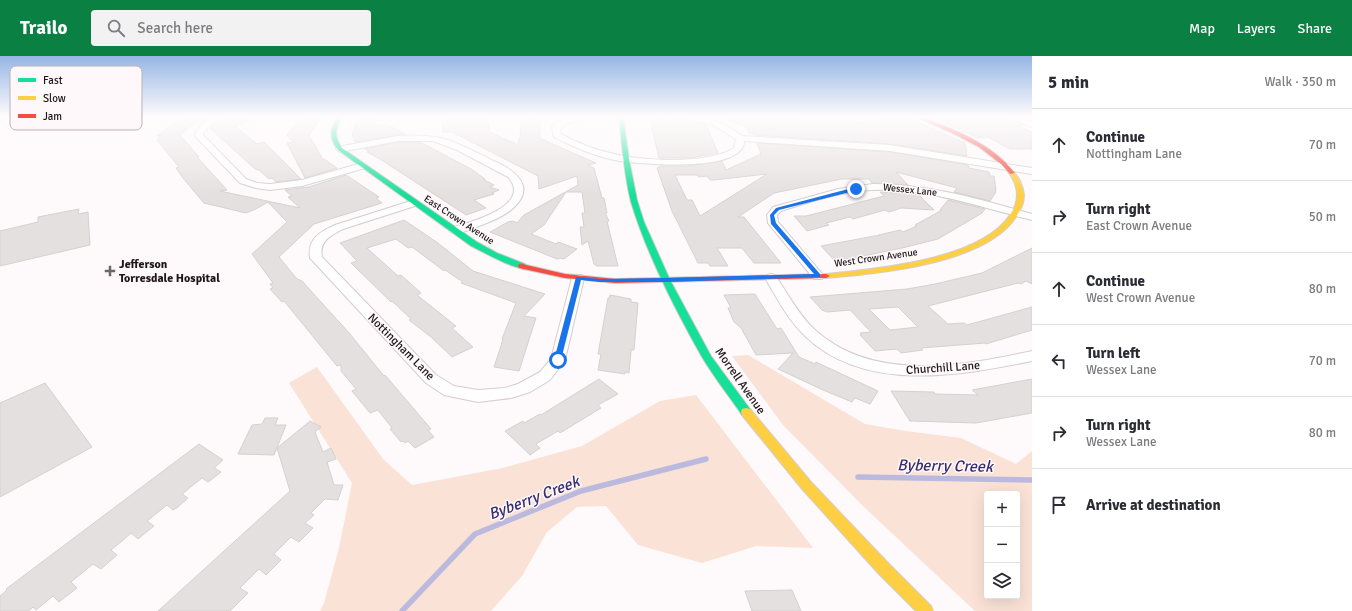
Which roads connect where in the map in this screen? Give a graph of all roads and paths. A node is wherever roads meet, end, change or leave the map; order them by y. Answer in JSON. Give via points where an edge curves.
{"nodes":[{"id":1,"x":207,"y":143,"type":"edge"},
{"id":2,"x":334,"y":143,"type":"edge"},
{"id":3,"x":365,"y":143,"type":"edge"},
{"id":4,"x":451,"y":143,"type":"edge"},
{"id":5,"x":576,"y":143,"type":"edge"},
{"id":6,"x":624,"y":143,"type":"edge"},
{"id":7,"x":740,"y":143,"type":"edge"},
{"id":8,"x":822,"y":143,"type":"edge"},
{"id":9,"x":974,"y":143,"type":"edge"},
{"id":10,"x":340,"y":149,"type":"junction"},
{"id":11,"x":626,"y":159,"type":"junction"},
{"id":12,"x":362,"y":166,"type":"junction"},
{"id":13,"x":1006,"y":167,"type":"junction"},
{"id":14,"x":1032,"y":171,"type":"edge"},
{"id":15,"x":414,"y":203,"type":"junction"},
{"id":16,"x":1016,"y":212,"type":"junction"},
{"id":17,"x":1032,"y":217,"type":"edge"},
{"id":18,"x":455,"y":230,"type":"junction"},
{"id":19,"x":818,"y":276,"type":"junction"},
{"id":20,"x":578,"y":278,"type":"junction"},
{"id":21,"x":771,"y":278,"type":"junction"},
{"id":22,"x":666,"y":280,"type":"junction"},
{"id":23,"x":1032,"y":356,"type":"edge"},
{"id":24,"x":926,"y":611,"type":"edge"}],
"edges":[{"from":1,"to":12,"type":"street","via":[[243,181],[261,187],[295,185]]},
{"from":2,"to":10,"type":"street","name":"East Crown Avenue"},
{"from":3,"to":10,"type":"street"},
{"from":4,"to":18,"type":"street","via":[[505,170],[515,179],[518,189],[517,198],[506,210]]},
{"from":5,"to":11,"type":"street","via":[[597,152]]},
{"from":6,"to":11,"type":"street","name":"Morrell Avenue"},
{"from":7,"to":11,"type":"street","via":[[737,150],[718,159],[685,162]]},
{"from":8,"to":13,"type":"street","via":[[874,146]]},
{"from":9,"to":13,"type":"street","name":"West Crown Avenue"},
{"from":10,"to":12,"type":"street","name":"East Crown Avenue"},
{"from":11,"to":22,"type":"street","name":"Morrell Avenue","via":[[634,200]]},
{"from":12,"to":15,"type":"street","name":"East Crown Avenue"},
{"from":13,"to":14,"type":"street"},
{"from":13,"to":16,"type":"street","name":"West Crown Avenue","via":[[1019,185],[1021,205]]},
{"from":15,"to":18,"type":"street","name":"East Crown Avenue"},
{"from":15,"to":20,"type":"street","name":"Nottingham Lane","via":[[328,232],[318,240],[314,250],[316,258],[431,379],[450,390],[478,396],[505,394],[524,388],[545,376],[558,360]]},
{"from":16,"to":17,"type":"street","name":"Wessex Lane"},
{"from":16,"to":19,"type":"street","name":"West Crown Avenue","via":[[1010,223],[998,234],[973,248],[943,258],[902,267]]},
{"from":16,"to":19,"type":"street","name":"Wessex Lane","via":[[943,193],[890,187],[856,189],[778,209],[772,215],[773,223]]},
{"from":18,"to":20,"type":"street","name":"East Crown Avenue","via":[[475,245],[510,261],[552,274]]},
{"from":19,"to":21,"type":"street","name":"West Crown Avenue"},
{"from":20,"to":22,"type":"street","name":"East Crown Avenue"},
{"from":21,"to":22,"type":"street","name":"West Crown Avenue"},
{"from":21,"to":23,"type":"street","name":"Churchill Lane","via":[[797,318],[811,334],[838,353],[868,365],[906,371],[1006,362]]},
{"from":22,"to":24,"type":"street","name":"Morrell Avenue","via":[[707,357],[746,412],[806,486]]}]}
